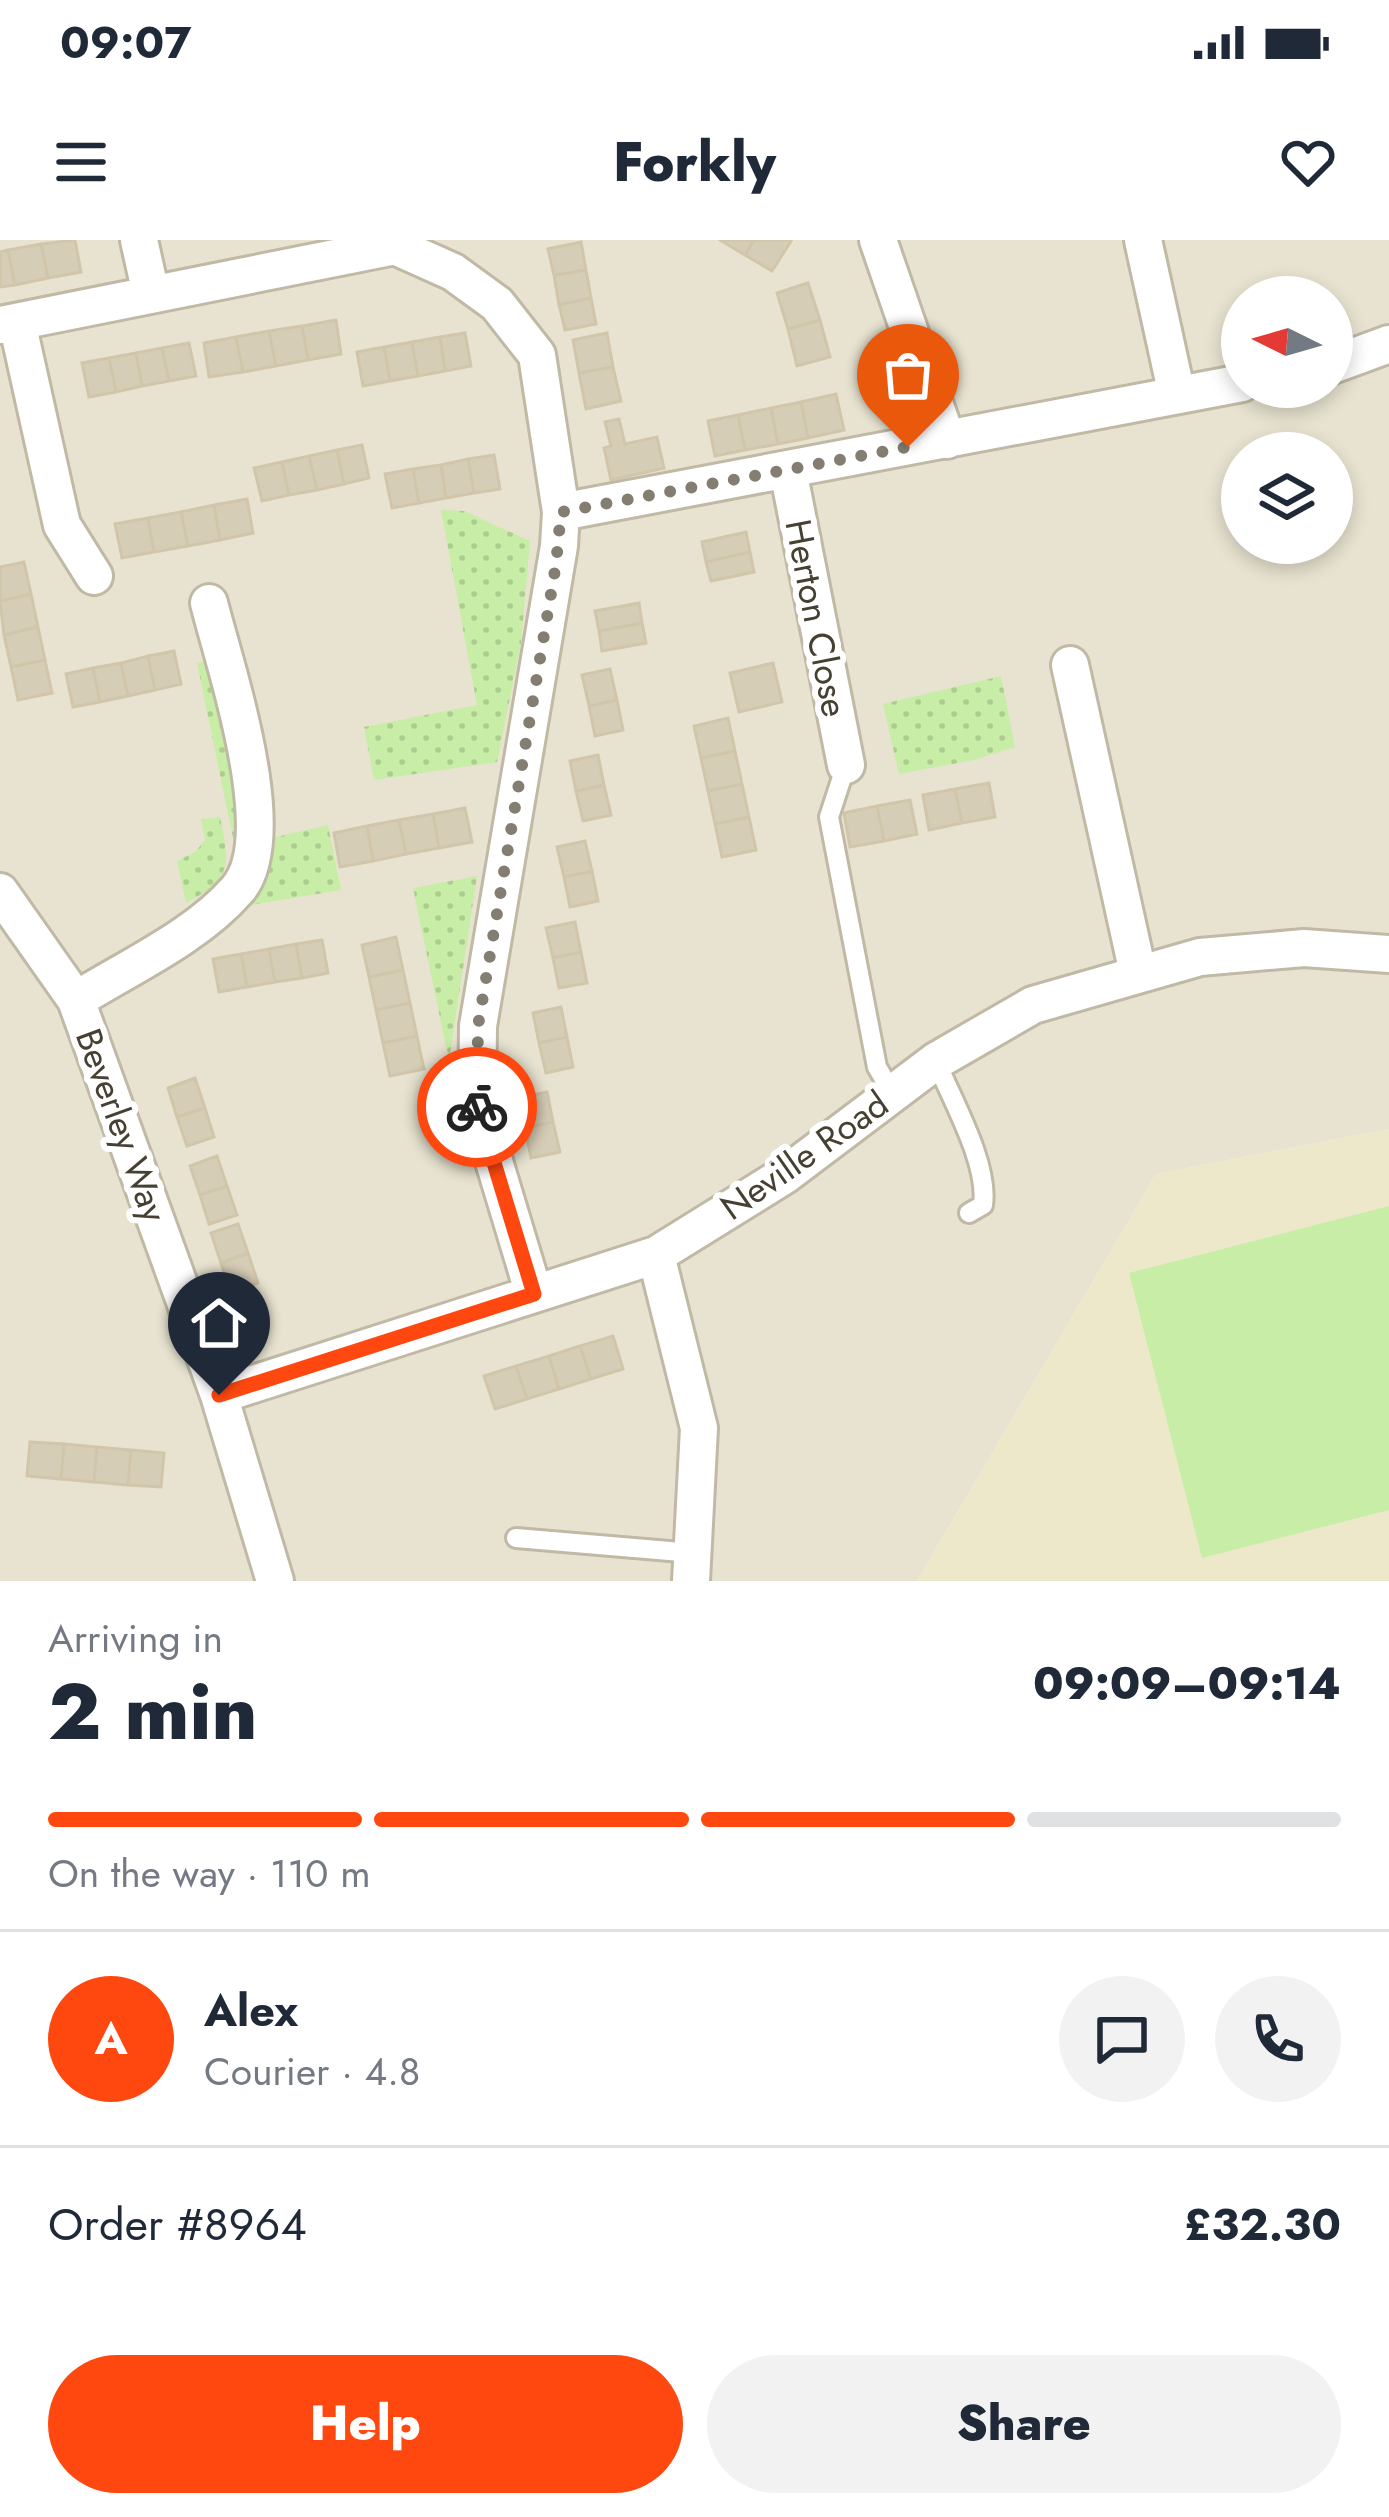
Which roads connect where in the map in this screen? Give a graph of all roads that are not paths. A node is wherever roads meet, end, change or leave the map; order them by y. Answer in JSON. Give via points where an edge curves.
{"nodes":[{"id":1,"x":139,"y":240,"type":"edge"},
{"id":2,"x":878,"y":240,"type":"edge"},
{"id":3,"x":1144,"y":240,"type":"edge"},
{"id":4,"x":394,"y":243,"type":"edge"},
{"id":5,"x":151,"y":294,"type":"junction"},
{"id":6,"x":8,"y":324,"type":"edge"},
{"id":7,"x":1389,"y":344,"type":"edge"},
{"id":8,"x":1353,"y":357,"type":"edge"},
{"id":9,"x":1221,"y":386,"type":"edge"},
{"id":10,"x":1177,"y":395,"type":"junction"},
{"id":11,"x":947,"y":440,"type":"junction"},
{"id":12,"x":788,"y":470,"type":"junction"},
{"id":13,"x":561,"y":512,"type":"junction"},
{"id":14,"x":94,"y":576,"type":"dead end"},
{"id":15,"x":209,"y":603,"type":"dead end"},
{"id":16,"x":1070,"y":665,"type":"dead end"},
{"id":17,"x":846,"y":766,"type":"joint"},
{"id":18,"x":0,"y":892,"type":"edge"},
{"id":19,"x":1389,"y":954,"type":"edge"},
{"id":20,"x":1138,"y":973,"type":"junction"},
{"id":21,"x":76,"y":1000,"type":"junction"},
{"id":22,"x":936,"y":1061,"type":"junction"},
{"id":23,"x":892,"y":1093,"type":"junction"},
{"id":24,"x":968,"y":1213,"type":"dead end"},
{"id":25,"x":656,"y":1255,"type":"junction"},
{"id":26,"x":534,"y":1294,"type":"junction"},
{"id":27,"x":219,"y":1395,"type":"junction"},
{"id":28,"x":516,"y":1538,"type":"dead end"},
{"id":29,"x":692,"y":1567,"type":"edge"},
{"id":30,"x":275,"y":1581,"type":"edge"}],
"edges":[{"from":1,"to":5,"type":"street"},
{"from":2,"to":11,"type":"street"},
{"from":3,"to":10,"type":"street"},
{"from":4,"to":5,"type":"street"},
{"from":4,"to":13,"type":"street","via":[[497,304],[538,355]]},
{"from":5,"to":6,"type":"street"},
{"from":6,"to":14,"type":"street","via":[[62,525]]},
{"from":7,"to":8,"type":"street"},
{"from":9,"to":10,"type":"street"},
{"from":10,"to":11,"type":"street"},
{"from":11,"to":12,"type":"street"},
{"from":12,"to":13,"type":"street"},
{"from":12,"to":17,"type":"street","name":"Herton Close"},
{"from":13,"to":26,"type":"street","via":[[478,1026],[476,1105]]},
{"from":15,"to":21,"type":"street","via":[[253,783],[258,836],[240,887],[197,924]]},
{"from":16,"to":20,"type":"street"},
{"from":17,"to":23,"type":"lane","via":[[829,817],[877,1067]]},
{"from":18,"to":21,"type":"street","name":"Beverley Way"},
{"from":19,"to":20,"type":"street","name":"Neville Road","via":[[1266,950]]},
{"from":20,"to":22,"type":"street","name":"Neville Road","via":[[1033,1005]]},
{"from":21,"to":27,"type":"street","name":"Beverley Way"},
{"from":22,"to":23,"type":"street","name":"Neville Road"},
{"from":22,"to":24,"type":"lane","via":[[982,1177],[983,1205]]},
{"from":23,"to":25,"type":"street","name":"Neville Road","via":[[785,1175]]},
{"from":25,"to":26,"type":"street","name":"Neville Road"},
{"from":25,"to":29,"type":"street","via":[[699,1428]]},
{"from":26,"to":27,"type":"street","name":"Neville Road"},
{"from":27,"to":30,"type":"street","name":"Beverley Way"},
{"from":28,"to":29,"type":"lane"}]}
